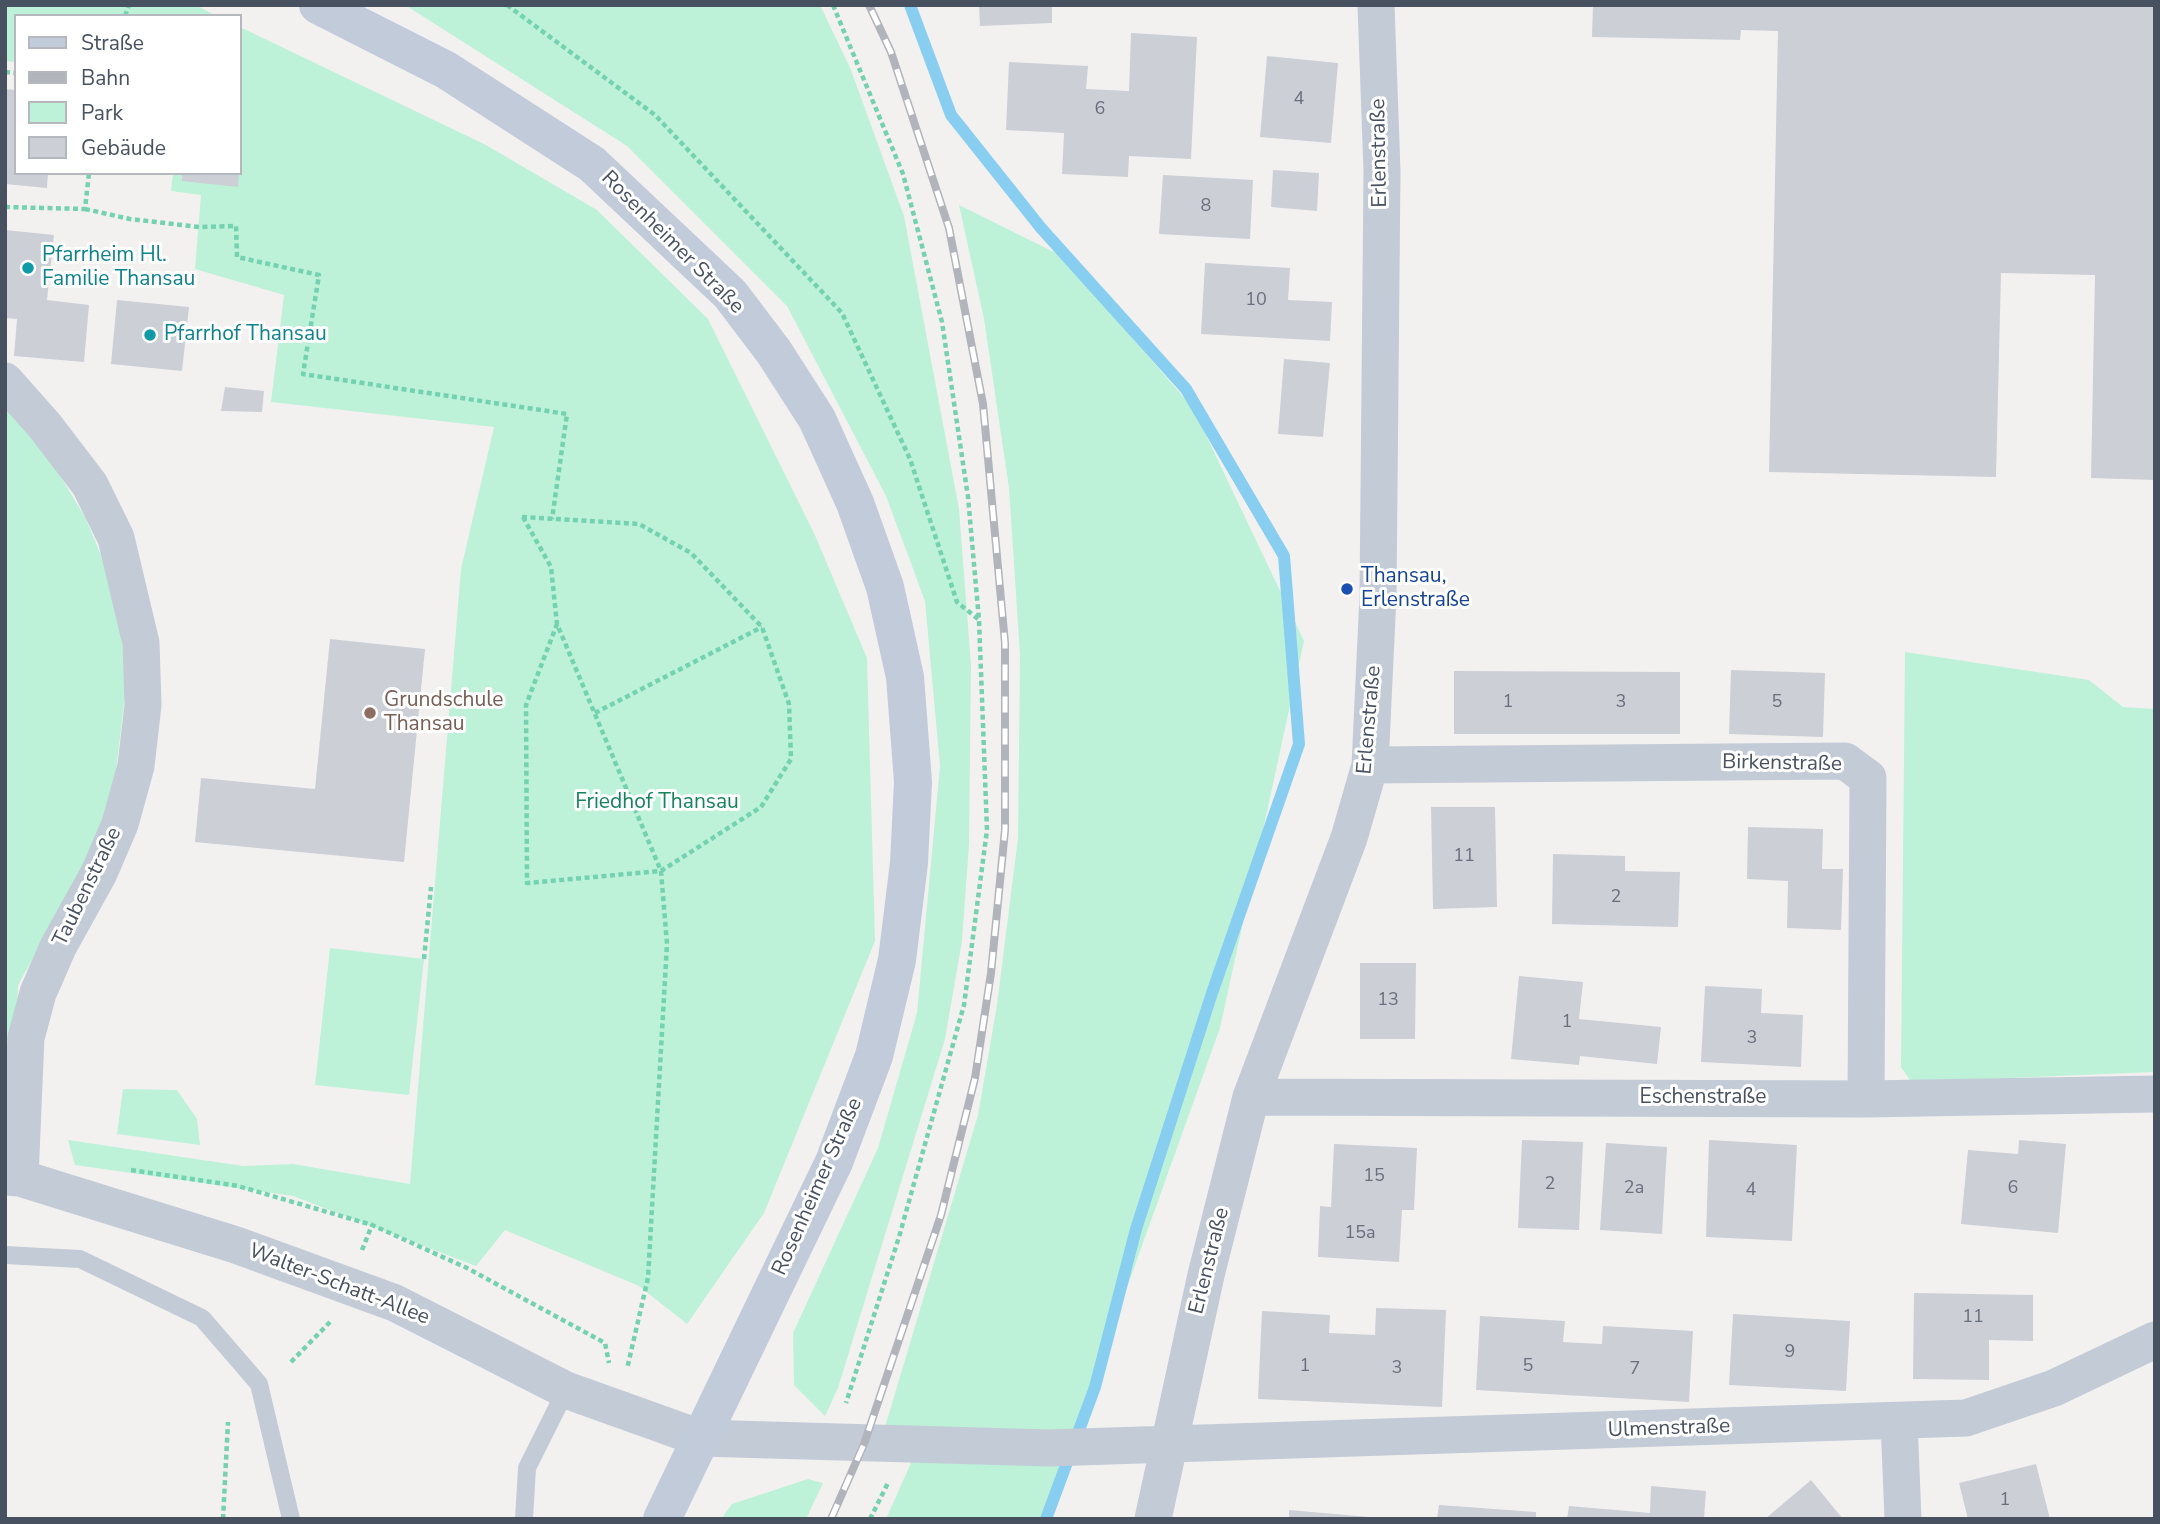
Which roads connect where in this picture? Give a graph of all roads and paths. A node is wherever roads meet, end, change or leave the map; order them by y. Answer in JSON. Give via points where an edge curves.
{"nodes":[{"id":1,"x":318,"y":5,"type":"edge"},
{"id":2,"x":1376,"y":5,"type":"edge"},
{"id":3,"x":89,"y":175,"type":"edge"},
{"id":4,"x":5,"y":207,"type":"edge"},
{"id":5,"x":85,"y":209,"type":"junction"},
{"id":6,"x":5,"y":381,"type":"edge"},
{"id":7,"x":552,"y":519,"type":"junction"},
{"id":8,"x":557,"y":624,"type":"junction"},
{"id":9,"x":762,"y":627,"type":"junction"},
{"id":10,"x":595,"y":713,"type":"junction"},
{"id":11,"x":1370,"y":765,"type":"junction"},
{"id":12,"x":661,"y":870,"type":"junction"},
{"id":13,"x":431,"y":887,"type":"dead end"},
{"id":14,"x":424,"y":959,"type":"dead end"},
{"id":15,"x":2155,"y":1094,"type":"edge"},
{"id":16,"x":1251,"y":1097,"type":"junction"},
{"id":17,"x":1866,"y":1099,"type":"junction"},
{"id":18,"x":12,"y":1178,"type":"edge"},
{"id":19,"x":372,"y":1225,"type":"dead end"},
{"id":20,"x":5,"y":1255,"type":"edge"},
{"id":21,"x":359,"y":1260,"type":"dead end"},
{"id":22,"x":332,"y":1320,"type":"dead end"},
{"id":23,"x":2155,"y":1340,"type":"edge"},
{"id":24,"x":291,"y":1362,"type":"dead end"},
{"id":25,"x":566,"y":1390,"type":"junction"},
{"id":26,"x":617,"y":1409,"type":"junction"},
{"id":27,"x":1899,"y":1421,"type":"junction"},
{"id":28,"x":228,"y":1422,"type":"dead end"},
{"id":29,"x":700,"y":1438,"type":"junction"},
{"id":30,"x":1167,"y":1446,"type":"junction"},
{"id":31,"x":223,"y":1519,"type":"edge"},
{"id":32,"x":291,"y":1519,"type":"edge"},
{"id":33,"x":524,"y":1519,"type":"edge"},
{"id":34,"x":662,"y":1519,"type":"edge"},
{"id":35,"x":1153,"y":1519,"type":"edge"},
{"id":36,"x":1903,"y":1519,"type":"edge"}],
"edges":[{"from":1,"to":29,"type":"main road","name":"Rosenheimer Straße","via":[[446,70],[592,164],[730,294],[817,419],[886,587],[905,677],[913,782],[897,960],[874,1056],[834,1162]]},
{"from":2,"to":11,"type":"street","name":"Erlenstraße","via":[[1382,171],[1378,596]]},
{"from":3,"to":5,"type":"path"},
{"from":4,"to":5,"type":"path"},
{"from":5,"to":7,"type":"path","via":[[185,225],[236,226],[237,257],[319,275],[303,374],[567,414]]},
{"from":6,"to":18,"type":"street","name":"Taubenstraße","via":[[90,485],[116,538],[141,643],[143,705],[136,766],[120,824],[38,993],[26,1038]]},
{"from":7,"to":8,"type":"path","via":[[522,517],[551,567]]},
{"from":7,"to":9,"type":"path","via":[[639,524],[691,552]]},
{"from":8,"to":10,"type":"path"},
{"from":8,"to":12,"type":"path","via":[[526,705],[527,883]]},
{"from":9,"to":10,"type":"path"},
{"from":9,"to":12,"type":"path","via":[[789,704],[792,759],[761,807]]},
{"from":10,"to":12,"type":"path"},
{"from":11,"to":16,"type":"street","name":"Erlenstraße","via":[[1349,838]]},
{"from":11,"to":17,"type":"street","name":"Birkenstraße","via":[[1845,761],[1868,778]]},
{"from":12,"to":26,"type":"path","via":[[667,944],[648,1278]]},
{"from":13,"to":14,"type":"path"},
{"from":15,"to":17,"type":"street","name":"Eschenstraße"},
{"from":16,"to":17,"type":"street","name":"Eschenstraße"},
{"from":16,"to":30,"type":"street","name":"Erlenstraße"},
{"from":18,"to":25,"type":"street","name":"Walter-Schatt-Allee","via":[[236,1245],[395,1303]]},
{"from":19,"to":21,"type":"path"},
{"from":20,"to":32,"type":"lane","via":[[80,1259],[202,1318],[259,1384]]},
{"from":22,"to":24,"type":"path"},
{"from":23,"to":27,"type":"street","name":"Ulmenstraße","via":[[2054,1388],[1966,1418]]},
{"from":25,"to":26,"type":"street","name":"Walter-Schatt-Allee"},
{"from":25,"to":33,"type":"lane","via":[[527,1468]]},
{"from":26,"to":29,"type":"street","name":"Walter-Schatt-Allee"},
{"from":27,"to":30,"type":"street","name":"Ulmenstraße"},
{"from":27,"to":36,"type":"street"},
{"from":28,"to":31,"type":"path"},
{"from":29,"to":30,"type":"street","via":[[1049,1448]]},
{"from":29,"to":34,"type":"main road","name":"Rosenheimer Straße"},
{"from":30,"to":35,"type":"street","name":"Erlenstraße"}]}
